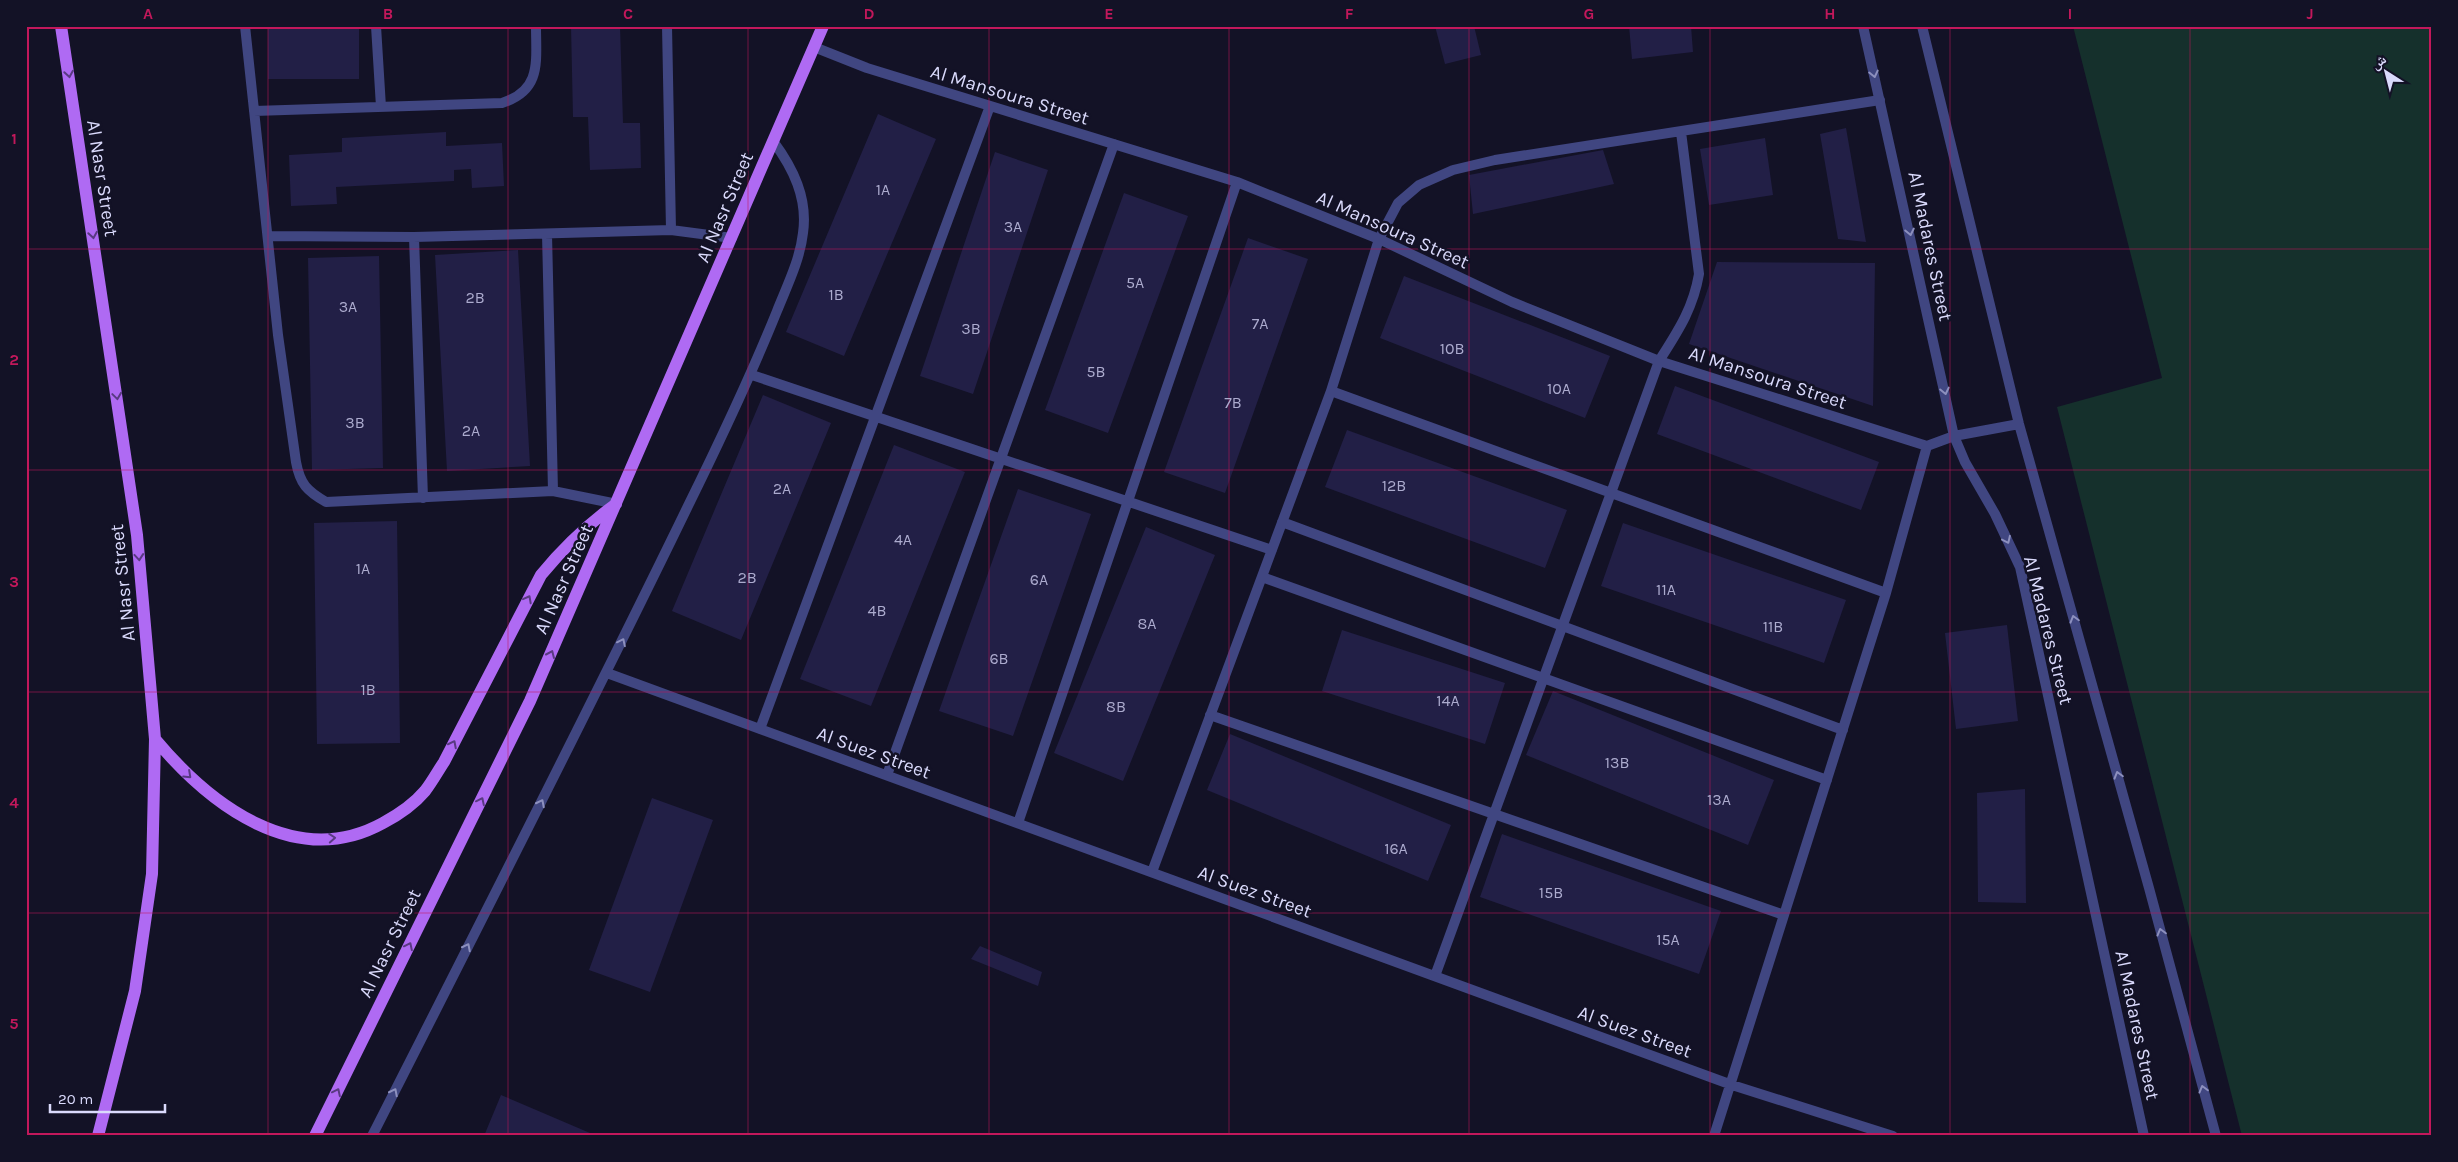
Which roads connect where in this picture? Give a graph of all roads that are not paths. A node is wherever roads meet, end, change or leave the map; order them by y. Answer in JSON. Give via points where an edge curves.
{"nodes":[{"id":1,"x":61,"y":26,"type":"edge"},
{"id":2,"x":246,"y":26,"type":"edge"},
{"id":3,"x":376,"y":26,"type":"edge"},
{"id":4,"x":536,"y":26,"type":"edge"},
{"id":5,"x":667,"y":26,"type":"edge"},
{"id":6,"x":823,"y":26,"type":"edge"},
{"id":7,"x":1863,"y":26,"type":"edge"},
{"id":8,"x":1922,"y":26,"type":"edge"},
{"id":9,"x":814,"y":47,"type":"junction"},
{"id":10,"x":1880,"y":100,"type":"junction"},
{"id":11,"x":990,"y":106,"type":"junction"},
{"id":12,"x":382,"y":107,"type":"junction"},
{"id":13,"x":254,"y":111,"type":"junction"},
{"id":14,"x":1681,"y":132,"type":"junction"},
{"id":15,"x":773,"y":141,"type":"junction"},
{"id":16,"x":1114,"y":144,"type":"junction"},
{"id":17,"x":1237,"y":182,"type":"junction"},
{"id":18,"x":670,"y":230,"type":"junction"},
{"id":19,"x":547,"y":234,"type":"junction"},
{"id":20,"x":269,"y":236,"type":"junction"},
{"id":21,"x":414,"y":237,"type":"junction"},
{"id":22,"x":732,"y":238,"type":"junction"},
{"id":23,"x":1379,"y":239,"type":"junction"},
{"id":24,"x":1659,"y":361,"type":"junction"},
{"id":25,"x":752,"y":375,"type":"junction"},
{"id":26,"x":1331,"y":391,"type":"junction"},
{"id":27,"x":876,"y":417,"type":"junction"},
{"id":28,"x":2019,"y":424,"type":"junction"},
{"id":29,"x":1954,"y":436,"type":"junction"},
{"id":30,"x":1927,"y":446,"type":"junction"},
{"id":31,"x":1001,"y":458,"type":"junction"},
{"id":32,"x":553,"y":492,"type":"junction"},
{"id":33,"x":1611,"y":493,"type":"junction"},
{"id":34,"x":423,"y":498,"type":"junction"},
{"id":35,"x":1128,"y":501,"type":"junction"},
{"id":36,"x":617,"y":504,"type":"junction"},
{"id":37,"x":1282,"y":522,"type":"junction"},
{"id":38,"x":1272,"y":550,"type":"junction"},
{"id":39,"x":1262,"y":577,"type":"junction"},
{"id":40,"x":1886,"y":593,"type":"junction"},
{"id":41,"x":1562,"y":626,"type":"junction"},
{"id":42,"x":607,"y":672,"type":"junction"},
{"id":43,"x":1544,"y":678,"type":"junction"},
{"id":44,"x":1210,"y":715,"type":"junction"},
{"id":45,"x":760,"y":729,"type":"junction"},
{"id":46,"x":1843,"y":730,"type":"junction"},
{"id":47,"x":155,"y":739,"type":"junction"},
{"id":48,"x":887,"y":775,"type":"junction"},
{"id":49,"x":1827,"y":780,"type":"junction"},
{"id":50,"x":1494,"y":814,"type":"junction"},
{"id":51,"x":1018,"y":823,"type":"junction"},
{"id":52,"x":1152,"y":872,"type":"junction"},
{"id":53,"x":1784,"y":915,"type":"junction"},
{"id":54,"x":1435,"y":976,"type":"junction"},
{"id":55,"x":1732,"y":1085,"type":"junction"},
{"id":56,"x":98,"y":1136,"type":"edge"},
{"id":57,"x":315,"y":1136,"type":"edge"},
{"id":58,"x":372,"y":1136,"type":"edge"},
{"id":59,"x":1714,"y":1136,"type":"edge"},
{"id":60,"x":1892,"y":1136,"type":"edge"},
{"id":61,"x":2144,"y":1136,"type":"edge"},
{"id":62,"x":2216,"y":1136,"type":"edge"}],
"edges":[{"from":1,"to":47,"type":"main road","name":"Al Nasr Street","one_way":true,"via":[[137,535]]},
{"from":2,"to":13,"type":"street"},
{"from":3,"to":12,"type":"street"},
{"from":4,"to":12,"type":"street","via":[[535,76],[528,89],[516,98],[502,103]]},
{"from":5,"to":18,"type":"street"},
{"from":6,"to":9,"type":"main road","name":"Al Nasr Street"},
{"from":7,"to":10,"type":"street","name":"Al Madares Street","one_way":true},
{"from":8,"to":28,"type":"street","name":"Al Madares Street"},
{"from":9,"to":11,"type":"street","name":"Al Mansoura Street","via":[[867,68]]},
{"from":9,"to":15,"type":"main road","name":"Al Nasr Street"},
{"from":10,"to":14,"type":"street"},
{"from":10,"to":29,"type":"street","name":"Al Madares Street","one_way":true},
{"from":11,"to":16,"type":"street","name":"Al Mansoura Street"},
{"from":11,"to":27,"type":"street"},
{"from":12,"to":13,"type":"street"},
{"from":13,"to":20,"type":"street"},
{"from":14,"to":23,"type":"street","via":[[1495,160],[1453,170],[1420,185],[1398,203]]},
{"from":14,"to":24,"type":"street","via":[[1699,274],[1690,312]]},
{"from":15,"to":22,"type":"main road","name":"Al Nasr Street"},
{"from":15,"to":25,"type":"street","via":[[788,160],[798,182],[804,230],[800,254]]},
{"from":16,"to":17,"type":"street","name":"Al Mansoura Street"},
{"from":16,"to":31,"type":"street"},
{"from":17,"to":23,"type":"street","name":"Al Mansoura Street"},
{"from":17,"to":35,"type":"street"},
{"from":18,"to":19,"type":"street"},
{"from":18,"to":22,"type":"street"},
{"from":19,"to":21,"type":"street"},
{"from":19,"to":32,"type":"street"},
{"from":20,"to":21,"type":"street"},
{"from":20,"to":34,"type":"street","via":[[278,335],[298,478],[311,493],[326,502]]},
{"from":21,"to":34,"type":"street"},
{"from":22,"to":36,"type":"main road","name":"Al Nasr Street"},
{"from":23,"to":24,"type":"street","name":"Al Mansoura Street","via":[[1512,302]]},
{"from":23,"to":26,"type":"street"},
{"from":24,"to":30,"type":"street","name":"Al Mansoura Street"},
{"from":24,"to":33,"type":"street"},
{"from":25,"to":27,"type":"street"},
{"from":42,"to":25,"type":"street","one_way":true},
{"from":26,"to":33,"type":"street"},
{"from":26,"to":37,"type":"street"},
{"from":27,"to":31,"type":"street"},
{"from":27,"to":45,"type":"street"},
{"from":28,"to":29,"type":"street"},
{"from":62,"to":28,"type":"street","name":"Al Madares Street","one_way":true},
{"from":29,"to":30,"type":"street"},
{"from":29,"to":61,"type":"street","name":"Al Madares Street","one_way":true,"via":[[1964,462],[1995,514],[2020,568]]},
{"from":30,"to":40,"type":"street"},
{"from":31,"to":35,"type":"street"},
{"from":31,"to":48,"type":"street"},
{"from":32,"to":34,"type":"street"},
{"from":32,"to":36,"type":"street"},
{"from":33,"to":40,"type":"street"},
{"from":33,"to":41,"type":"street"},
{"from":35,"to":38,"type":"street"},
{"from":35,"to":51,"type":"street"},
{"from":47,"to":36,"type":"main road","one_way":true,"via":[[204,791],[266,827],[300,839],[334,839],[368,831],[399,814],[424,791],[444,762],[541,575],[563,548]]},
{"from":57,"to":36,"type":"main road","name":"Al Nasr Street","one_way":true,"via":[[530,701]]},
{"from":37,"to":38,"type":"street"},
{"from":37,"to":41,"type":"street"},
{"from":38,"to":39,"type":"street"},
{"from":39,"to":43,"type":"street"},
{"from":39,"to":44,"type":"street"},
{"from":40,"to":46,"type":"street"},
{"from":41,"to":43,"type":"street"},
{"from":41,"to":46,"type":"street"},
{"from":42,"to":45,"type":"street","name":"Al Suez Street"},
{"from":58,"to":42,"type":"street","one_way":true},
{"from":43,"to":49,"type":"street"},
{"from":43,"to":50,"type":"street"},
{"from":44,"to":50,"type":"street"},
{"from":44,"to":52,"type":"street"},
{"from":45,"to":48,"type":"street","name":"Al Suez Street"},
{"from":46,"to":49,"type":"street"},
{"from":47,"to":56,"type":"main road","name":"Al Nasr Street","via":[[150,884],[135,990]]},
{"from":48,"to":51,"type":"street","name":"Al Suez Street"},
{"from":49,"to":53,"type":"street"},
{"from":50,"to":53,"type":"street"},
{"from":50,"to":54,"type":"street"},
{"from":51,"to":52,"type":"street","name":"Al Suez Street"},
{"from":52,"to":54,"type":"street","name":"Al Suez Street"},
{"from":53,"to":55,"type":"street"},
{"from":54,"to":55,"type":"street","name":"Al Suez Street"},
{"from":55,"to":59,"type":"street"},
{"from":55,"to":60,"type":"street","name":"Al Suez Street"}]}
